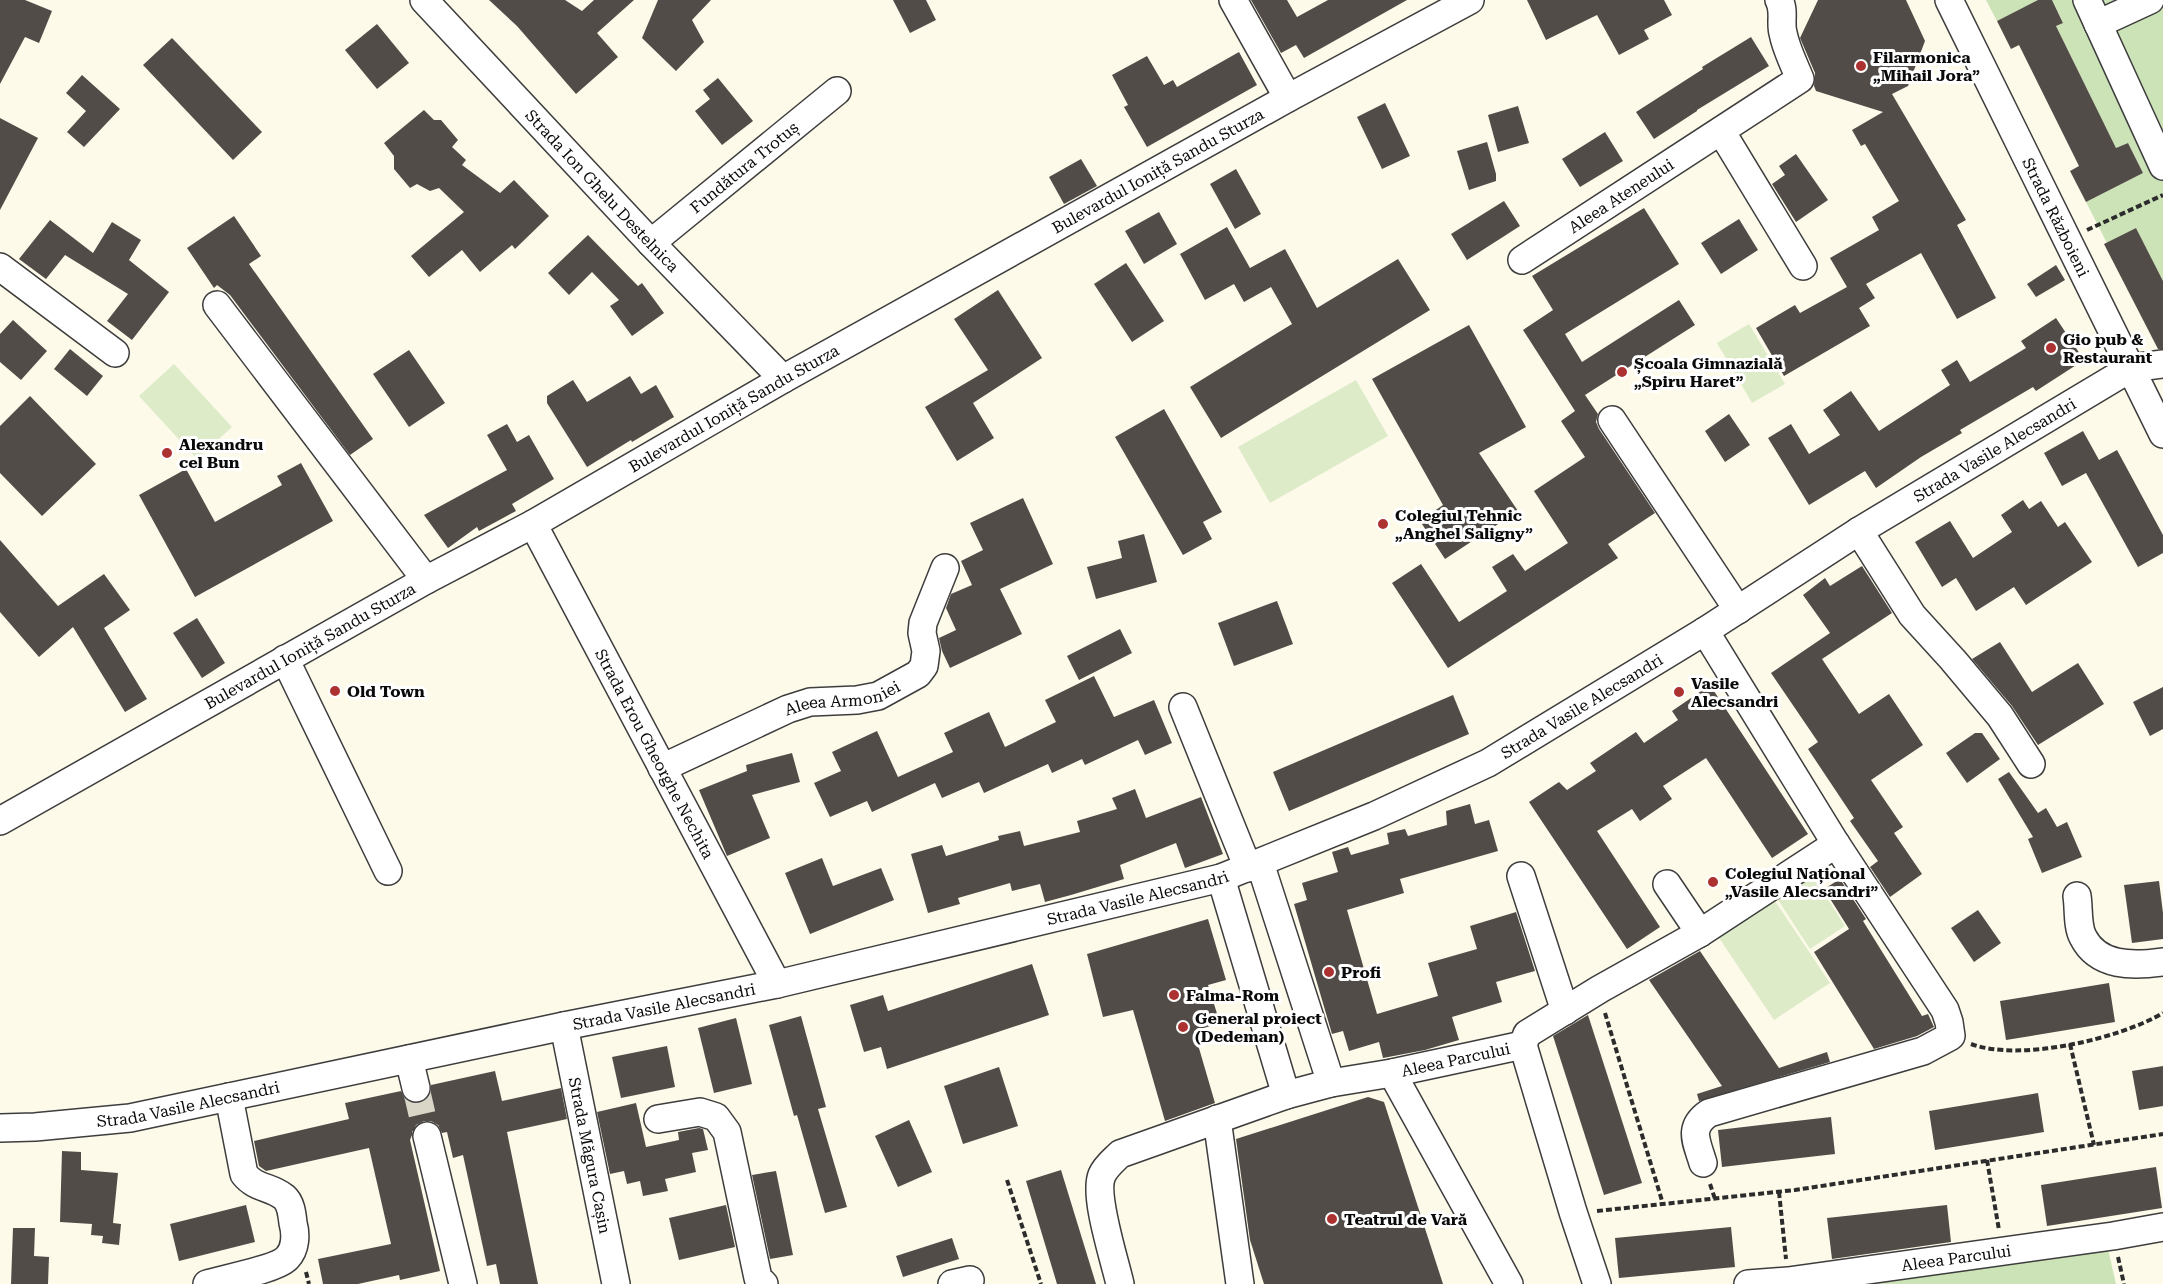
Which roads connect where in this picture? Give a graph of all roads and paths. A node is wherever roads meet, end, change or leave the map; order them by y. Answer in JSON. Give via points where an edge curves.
{"nodes":[{"id":1,"x":424,"y":0,"type":"edge"},
{"id":2,"x":1233,"y":0,"type":"edge"},
{"id":3,"x":1470,"y":0,"type":"edge"},
{"id":4,"x":1949,"y":0,"type":"edge"},
{"id":5,"x":2150,"y":0,"type":"edge"},
{"id":6,"x":1783,"y":1,"type":"edge"},
{"id":7,"x":2093,"y":12,"type":"edge"},
{"id":8,"x":837,"y":91,"type":"dead end"},
{"id":9,"x":1288,"y":98,"type":"junction"},
{"id":10,"x":1721,"y":131,"type":"junction"},
{"id":11,"x":2163,"y":166,"type":"edge"},
{"id":12,"x":2163,"y":195,"type":"edge"},
{"id":13,"x":2067,"y":239,"type":"junction"},
{"id":14,"x":651,"y":243,"type":"junction"},
{"id":15,"x":1522,"y":260,"type":"dead end"},
{"id":16,"x":1803,"y":266,"type":"dead end"},
{"id":17,"x":0,"y":267,"type":"edge"},
{"id":18,"x":217,"y":305,"type":"dead end"},
{"id":19,"x":114,"y":353,"type":"dead end"},
{"id":20,"x":2163,"y":364,"type":"edge"},
{"id":21,"x":2131,"y":368,"type":"junction"},
{"id":22,"x":783,"y":380,"type":"junction"},
{"id":23,"x":1612,"y":420,"type":"dead end"},
{"id":24,"x":2163,"y":434,"type":"edge"},
{"id":25,"x":533,"y":524,"type":"junction"},
{"id":26,"x":1859,"y":531,"type":"junction"},
{"id":27,"x":945,"y":568,"type":"dead end"},
{"id":28,"x":426,"y":580,"type":"junction"},
{"id":29,"x":1738,"y":610,"type":"junction"},
{"id":30,"x":1705,"y":632,"type":"junction"},
{"id":31,"x":285,"y":659,"type":"junction"},
{"id":32,"x":1183,"y":707,"type":"dead end"},
{"id":33,"x":2031,"y":764,"type":"dead end"},
{"id":34,"x":662,"y":768,"type":"junction"},
{"id":35,"x":0,"y":820,"type":"edge"},
{"id":36,"x":1836,"y":843,"type":"junction"},
{"id":37,"x":1254,"y":866,"type":"junction"},
{"id":38,"x":388,"y":871,"type":"dead end"},
{"id":39,"x":1521,"y":876,"type":"dead end"},
{"id":40,"x":1221,"y":878,"type":"junction"},
{"id":41,"x":1667,"y":884,"type":"dead end"},
{"id":42,"x":2077,"y":896,"type":"dead end"},
{"id":43,"x":1700,"y":933,"type":"junction"},
{"id":44,"x":2163,"y":964,"type":"edge"},
{"id":45,"x":777,"y":984,"type":"junction"},
{"id":46,"x":1600,"y":989,"type":"junction"},
{"id":47,"x":1565,"y":1011,"type":"junction"},
{"id":48,"x":2163,"y":1013,"type":"edge"},
{"id":49,"x":564,"y":1026,"type":"junction"},
{"id":50,"x":1951,"y":1036,"type":"junction"},
{"id":51,"x":2070,"y":1044,"type":"junction"},
{"id":52,"x":1522,"y":1046,"type":"junction"},
{"id":53,"x":409,"y":1059,"type":"junction"},
{"id":54,"x":1392,"y":1073,"type":"junction"},
{"id":55,"x":1331,"y":1083,"type":"junction"},
{"id":56,"x":416,"y":1088,"type":"tunnel mouth"},
{"id":57,"x":1286,"y":1095,"type":"junction"},
{"id":58,"x":229,"y":1097,"type":"junction"},
{"id":59,"x":658,"y":1119,"type":"dead end"},
{"id":60,"x":1217,"y":1119,"type":"junction"},
{"id":61,"x":0,"y":1128,"type":"edge"},
{"id":62,"x":2163,"y":1134,"type":"edge"},
{"id":63,"x":427,"y":1136,"type":"tunnel mouth"},
{"id":64,"x":2094,"y":1145,"type":"junction"},
{"id":65,"x":1987,"y":1161,"type":"junction"},
{"id":66,"x":1702,"y":1163,"type":"dead end"},
{"id":67,"x":1007,"y":1179,"type":"dead end"},
{"id":68,"x":1779,"y":1192,"type":"junction"},
{"id":69,"x":1663,"y":1204,"type":"junction"},
{"id":70,"x":1573,"y":1212,"type":"junction"},
{"id":71,"x":2163,"y":1227,"type":"edge"},
{"id":72,"x":2002,"y":1251,"type":"junction"},
{"id":73,"x":1788,"y":1281,"type":"junction"},
{"id":74,"x":207,"y":1284,"type":"edge"},
{"id":75,"x":463,"y":1284,"type":"edge"},
{"id":76,"x":616,"y":1284,"type":"edge"},
{"id":77,"x":764,"y":1284,"type":"edge"},
{"id":78,"x":1041,"y":1284,"type":"edge"},
{"id":79,"x":1120,"y":1284,"type":"edge"},
{"id":80,"x":1240,"y":1284,"type":"edge"},
{"id":81,"x":1509,"y":1284,"type":"edge"},
{"id":82,"x":1597,"y":1284,"type":"edge"},
{"id":83,"x":1748,"y":1284,"type":"edge"}],
"edges":[{"from":1,"to":14,"type":"street","name":"Strada Ion Ghelu Destelnica"},
{"from":2,"to":9,"type":"street"},
{"from":3,"to":9,"type":"street","name":"Bulevardul Ioniță Sandu Sturza"},
{"from":4,"to":13,"type":"street","name":"Strada Războieni"},
{"from":5,"to":7,"type":"street"},
{"from":6,"to":10,"type":"street","name":"Aleea Ateneului","via":[[1783,35],[1800,80]]},
{"from":7,"to":11,"type":"street"},
{"from":8,"to":14,"type":"street","name":"Fundătura Trotuș"},
{"from":9,"to":22,"type":"street","name":"Bulevardul Ioniță Sandu Sturza"},
{"from":10,"to":15,"type":"street","name":"Aleea Ateneului"},
{"from":10,"to":16,"type":"street"},
{"from":12,"to":13,"type":"path"},
{"from":13,"to":21,"type":"street","name":"Strada Războieni"},
{"from":14,"to":22,"type":"street","name":"Strada Ion Ghelu Destelnica"},
{"from":17,"to":19,"type":"street"},
{"from":18,"to":28,"type":"street"},
{"from":20,"to":21,"type":"street","name":"Strada Vasile Alecsandri"},
{"from":21,"to":24,"type":"street","name":"Strada Războieni"},
{"from":21,"to":26,"type":"street","name":"Strada Vasile Alecsandri"},
{"from":22,"to":25,"type":"street","name":"Bulevardul Ioniță Sandu Sturza"},
{"from":23,"to":29,"type":"street"},
{"from":25,"to":28,"type":"street","name":"Bulevardul Ioniță Sandu Sturza"},
{"from":25,"to":34,"type":"street","name":"Strada Erou Gheorghe Nechita"},
{"from":26,"to":29,"type":"street","name":"Strada Vasile Alecsandri"},
{"from":26,"to":33,"type":"street","via":[[1912,615],[2000,716]]},
{"from":27,"to":34,"type":"street","name":"Aleea Armoniei","via":[[923,622],[926,651],[924,666],[918,674],[878,696],[810,702],[788,709]]},
{"from":28,"to":31,"type":"street","name":"Bulevardul Ioniță Sandu Sturza"},
{"from":29,"to":30,"type":"street","name":"Strada Vasile Alecsandri"},
{"from":30,"to":36,"type":"street"},
{"from":30,"to":37,"type":"street","name":"Strada Vasile Alecsandri","via":[[1488,763]]},
{"from":31,"to":35,"type":"street","name":"Bulevardul Ioniță Sandu Sturza"},
{"from":31,"to":38,"type":"street"},
{"from":32,"to":37,"type":"street"},
{"from":34,"to":45,"type":"street","name":"Strada Erou Gheorghe Nechita"},
{"from":36,"to":43,"type":"street"},
{"from":36,"to":50,"type":"street","via":[[1945,1010]]},
{"from":37,"to":40,"type":"street","name":"Strada Vasile Alecsandri"},
{"from":37,"to":55,"type":"street"},
{"from":39,"to":47,"type":"street"},
{"from":40,"to":45,"type":"street","name":"Strada Vasile Alecsandri"},
{"from":40,"to":57,"type":"street"},
{"from":41,"to":43,"type":"street"},
{"from":42,"to":44,"type":"street","via":[[2082,936],[2092,951],[2101,958],[2139,965]]},
{"from":43,"to":46,"type":"street"},
{"from":45,"to":49,"type":"street","name":"Strada Vasile Alecsandri"},
{"from":46,"to":47,"type":"street"},
{"from":46,"to":69,"type":"path"},
{"from":47,"to":52,"type":"street","via":[[1527,1034]]},
{"from":48,"to":51,"type":"path","via":[[2122,1032]]},
{"from":49,"to":53,"type":"street","name":"Strada Vasile Alecsandri"},
{"from":49,"to":76,"type":"street","name":"Strada Măgura Cașin"},
{"from":50,"to":51,"type":"path","via":[[1983,1048],[2012,1051]]},
{"from":50,"to":66,"type":"street","via":[[1923,1051],[1709,1113],[1696,1126]]},
{"from":51,"to":64,"type":"path"},
{"from":52,"to":54,"type":"street","name":"Aleea Parcului"},
{"from":52,"to":70,"type":"street","name":"Aleea Parcului"},
{"from":53,"to":56,"type":"street"},
{"from":53,"to":58,"type":"street","name":"Strada Vasile Alecsandri"},
{"from":54,"to":55,"type":"street","name":"Aleea Parcului"},
{"from":54,"to":81,"type":"street","name":"Aleea Parcului"},
{"from":55,"to":57,"type":"street","name":"Aleea Parcului"},
{"from":57,"to":60,"type":"street","name":"Aleea Parcului"},
{"from":58,"to":61,"type":"street","name":"Strada Vasile Alecsandri","via":[[130,1118]]},
{"from":58,"to":74,"type":"street","via":[[244,1174],[251,1183],[286,1198],[296,1236],[287,1258],[276,1264]]},
{"from":59,"to":77,"type":"street","via":[[700,1112],[716,1117],[727,1132],[758,1278]]},
{"from":60,"to":79,"type":"street","name":"Aleea Parcului","via":[[1120,1154],[1106,1167],[1101,1177],[1100,1198]]},
{"from":60,"to":80,"type":"street"},
{"from":62,"to":64,"type":"path"},
{"from":63,"to":75,"type":"street"},
{"from":64,"to":65,"type":"path"},
{"from":65,"to":68,"type":"path"},
{"from":65,"to":72,"type":"path"},
{"from":67,"to":78,"type":"path"},
{"from":68,"to":69,"type":"path"},
{"from":68,"to":73,"type":"path"},
{"from":69,"to":70,"type":"path"},
{"from":70,"to":82,"type":"street","name":"Aleea Parcului"},
{"from":71,"to":72,"type":"street","name":"Aleea Parcului"},
{"from":72,"to":73,"type":"street","name":"Aleea Parcului"},
{"from":73,"to":83,"type":"street","name":"Aleea Parcului"}]}
